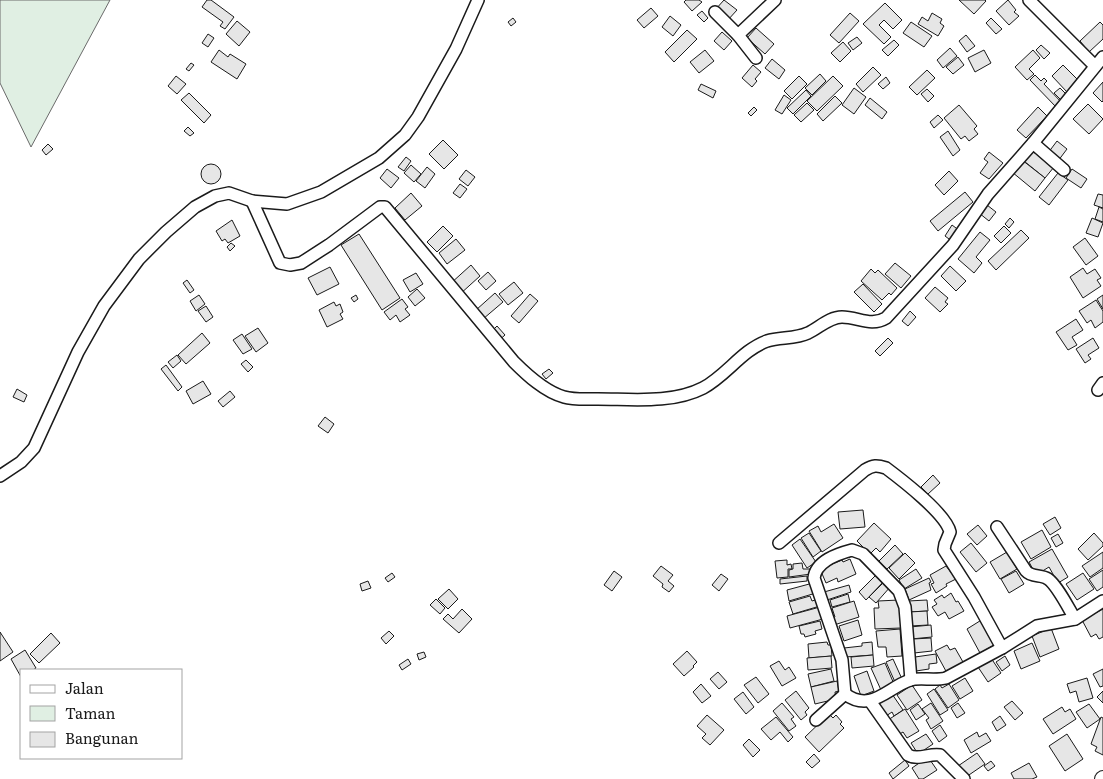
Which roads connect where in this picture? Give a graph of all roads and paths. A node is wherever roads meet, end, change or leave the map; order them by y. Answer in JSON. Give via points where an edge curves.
{"nodes":[{"id":1,"x":478,"y":0,"type":"edge"},
{"id":2,"x":774,"y":0,"type":"edge"},
{"id":3,"x":1029,"y":0,"type":"edge"},
{"id":4,"x":715,"y":12,"type":"dead end"},
{"id":5,"x":738,"y":35,"type":"junction"},
{"id":6,"x":1103,"y":56,"type":"edge"},
{"id":7,"x":756,"y":58,"type":"dead end"},
{"id":8,"x":1095,"y":66,"type":"junction"},
{"id":9,"x":1033,"y":143,"type":"junction"},
{"id":10,"x":1064,"y":170,"type":"dead end"},
{"id":11,"x":252,"y":200,"type":"junction"},
{"id":12,"x":0,"y":476,"type":"edge"},
{"id":13,"x":997,"y":527,"type":"dead end"},
{"id":14,"x":779,"y":543,"type":"dead end"},
{"id":15,"x":1103,"y":601,"type":"edge"},
{"id":16,"x":1075,"y":619,"type":"junction"},
{"id":17,"x":1002,"y":648,"type":"junction"},
{"id":18,"x":911,"y":680,"type":"junction"},
{"id":19,"x":845,"y":694,"type":"junction"},
{"id":20,"x":870,"y":701,"type":"junction"},
{"id":21,"x":816,"y":720,"type":"dead end"},
{"id":22,"x":964,"y":779,"type":"edge"}],
"edges":[{"from":1,"to":11,"type":"street","via":[[456,49],[418,117],[406,135],[386,153],[321,192],[298,201],[287,204]]},
{"from":2,"to":5,"type":"street"},
{"from":3,"to":8,"type":"street"},
{"from":4,"to":5,"type":"street"},
{"from":5,"to":7,"type":"street"},
{"from":6,"to":8,"type":"street"},
{"from":8,"to":9,"type":"street"},
{"from":9,"to":10,"type":"street"},
{"from":9,"to":11,"type":"street","via":[[988,194],[943,257],[886,318],[870,322],[833,318],[807,334],[769,341],[754,348],[702,389],[666,398],[570,398],[558,395],[538,382],[514,362],[385,208],[380,207],[301,263],[290,265],[280,263]]},
{"from":11,"to":12,"type":"street","via":[[235,194],[215,196],[195,207],[139,258],[104,306],[78,352],[34,448],[21,462]]},
{"from":13,"to":16,"type":"street","via":[[1029,575],[1052,582]]},
{"from":14,"to":17,"type":"street","via":[[865,470],[878,465],[886,468],[944,520],[950,532],[944,550]]},
{"from":15,"to":16,"type":"street"},
{"from":16,"to":17,"type":"street","via":[[1037,626]]},
{"from":17,"to":18,"type":"street","via":[[946,678]]},
{"from":18,"to":19,"type":"street","via":[[903,599],[895,585],[863,554],[852,550],[821,563],[814,578],[842,660]]},
{"from":18,"to":20,"type":"street"},
{"from":19,"to":20,"type":"street","via":[[856,700]]},
{"from":19,"to":21,"type":"street"},
{"from":20,"to":22,"type":"street","via":[[908,755],[918,758],[940,756]]}]}
